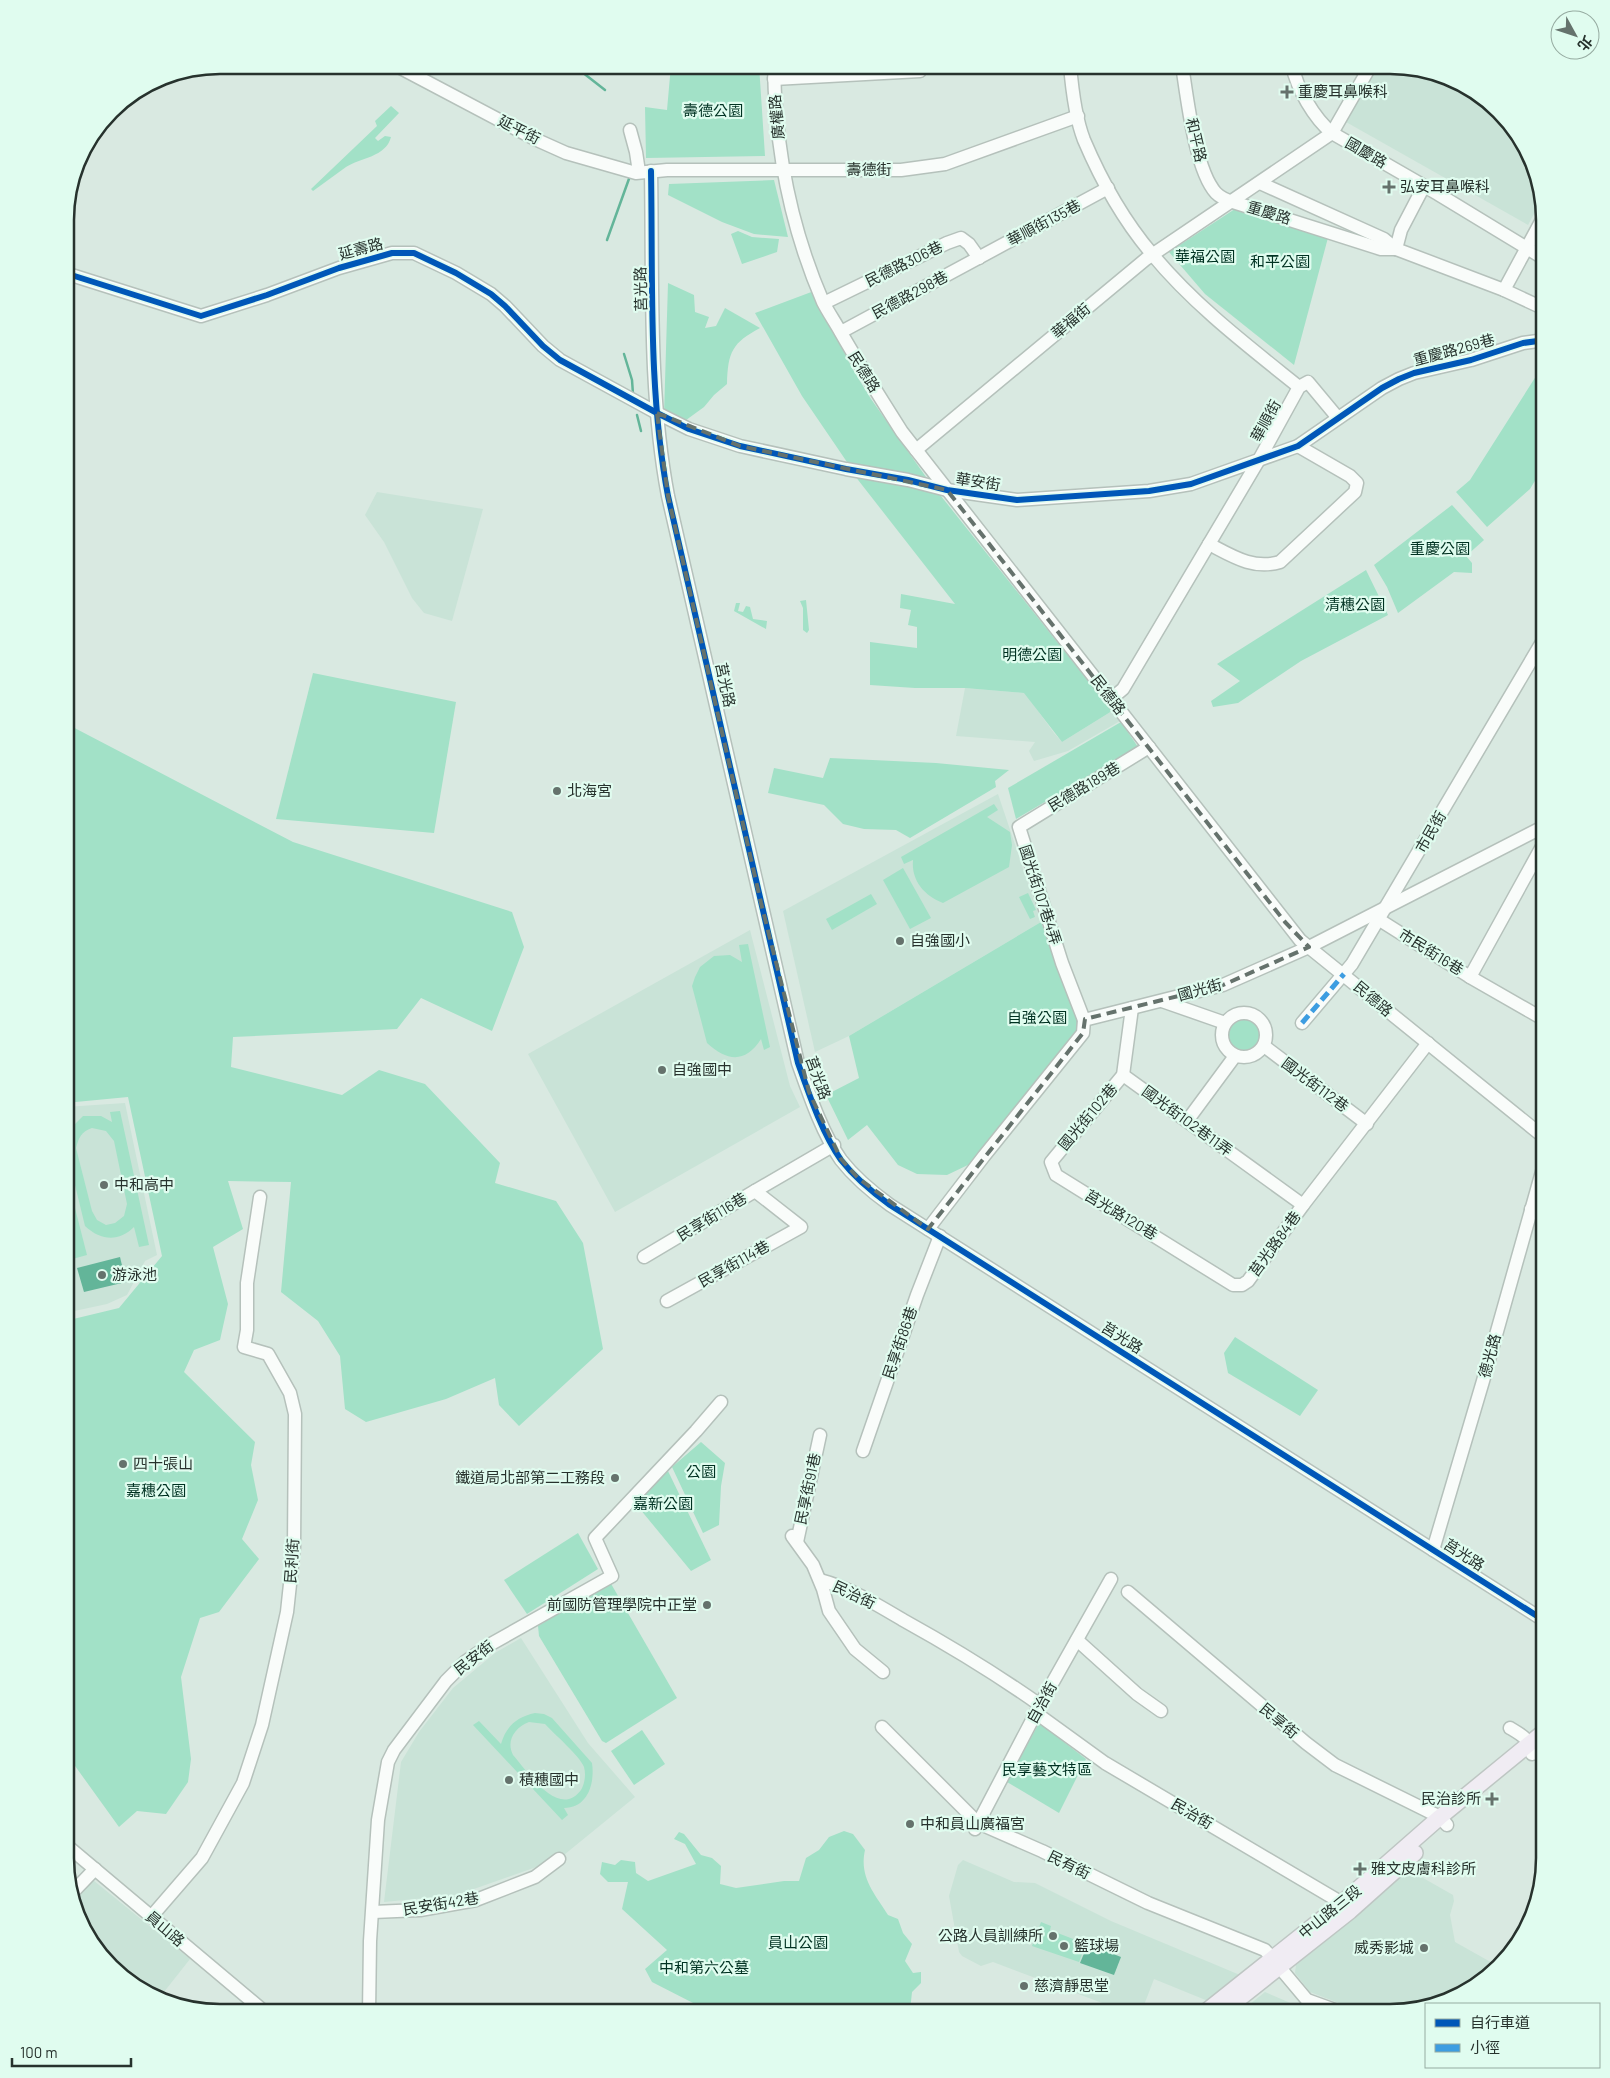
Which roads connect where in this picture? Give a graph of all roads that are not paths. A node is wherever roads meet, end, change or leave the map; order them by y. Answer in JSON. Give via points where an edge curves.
{"nodes":[{"id":1,"x":412,"y":74,"type":"edge"},
{"id":2,"x":774,"y":74,"type":"edge"},
{"id":3,"x":865,"y":74,"type":"edge"},
{"id":4,"x":1071,"y":74,"type":"edge"},
{"id":5,"x":1183,"y":74,"type":"edge"},
{"id":6,"x":1296,"y":74,"type":"edge"},
{"id":7,"x":1365,"y":74,"type":"edge"},
{"id":8,"x":774,"y":79,"type":"junction"},
{"id":9,"x":1078,"y":116,"type":"junction"},
{"id":10,"x":630,"y":130,"type":"dead end"},
{"id":11,"x":1332,"y":133,"type":"junction"},
{"id":12,"x":782,"y":169,"type":"junction"},
{"id":13,"x":645,"y":172,"type":"junction"},
{"id":14,"x":1260,"y":183,"type":"junction"},
{"id":15,"x":1424,"y":186,"type":"junction"},
{"id":16,"x":1108,"y":188,"type":"junction"},
{"id":17,"x":1233,"y":202,"type":"junction"},
{"id":18,"x":1536,"y":231,"type":"edge"},
{"id":19,"x":1396,"y":248,"type":"junction"},
{"id":20,"x":1527,"y":248,"type":"junction"},
{"id":21,"x":1536,"y":254,"type":"edge"},
{"id":22,"x":1152,"y":255,"type":"junction"},
{"id":23,"x":979,"y":258,"type":"junction"},
{"id":24,"x":74,"y":276,"type":"edge"},
{"id":25,"x":1504,"y":290,"type":"junction"},
{"id":26,"x":824,"y":303,"type":"junction"},
{"id":27,"x":1536,"y":305,"type":"edge"},
{"id":28,"x":841,"y":332,"type":"junction"},
{"id":29,"x":1536,"y":342,"type":"edge"},
{"id":30,"x":1299,"y":387,"type":"junction"},
{"id":31,"x":657,"y":413,"type":"junction"},
{"id":32,"x":1338,"y":418,"type":"junction"},
{"id":33,"x":1298,"y":446,"type":"junction"},
{"id":34,"x":916,"y":450,"type":"junction"},
{"id":35,"x":1260,"y":458,"type":"junction"},
{"id":36,"x":947,"y":490,"type":"junction"},
{"id":37,"x":1209,"y":544,"type":"junction"},
{"id":38,"x":1536,"y":653,"type":"edge"},
{"id":39,"x":1111,"y":698,"type":"junction"},
{"id":40,"x":1149,"y":747,"type":"junction"},
{"id":41,"x":1019,"y":827,"type":"joint"},
{"id":42,"x":1536,"y":831,"type":"edge"},
{"id":43,"x":1536,"y":857,"type":"edge"},
{"id":44,"x":1382,"y":914,"type":"junction"},
{"id":45,"x":1309,"y":947,"type":"junction"},
{"id":46,"x":1344,"y":974,"type":"junction"},
{"id":47,"x":1470,"y":977,"type":"junction"},
{"id":48,"x":1161,"y":1000,"type":"junction"},
{"id":49,"x":1132,"y":1008,"type":"junction"},
{"id":50,"x":1536,"y":1015,"type":"edge"},
{"id":51,"x":1084,"y":1020,"type":"junction"},
{"id":52,"x":1225,"y":1023,"type":"junction"},
{"id":53,"x":1302,"y":1023,"type":"dead end"},
{"id":54,"x":1428,"y":1043,"type":"junction"},
{"id":55,"x":1264,"y":1046,"type":"junction"},
{"id":56,"x":1235,"y":1056,"type":"junction"},
{"id":57,"x":1123,"y":1075,"type":"junction"},
{"id":58,"x":1187,"y":1122,"type":"junction"},
{"id":59,"x":1367,"y":1124,"type":"junction"},
{"id":60,"x":1536,"y":1131,"type":"edge"},
{"id":61,"x":834,"y":1145,"type":"junction"},
{"id":62,"x":1053,"y":1167,"type":"joint"},
{"id":63,"x":755,"y":1191,"type":"junction"},
{"id":64,"x":1536,"y":1192,"type":"edge"},
{"id":65,"x":260,"y":1196,"type":"dead end"},
{"id":66,"x":1303,"y":1205,"type":"junction"},
{"id":67,"x":1531,"y":1209,"type":"junction"},
{"id":68,"x":1536,"y":1212,"type":"edge"},
{"id":69,"x":801,"y":1227,"type":"joint"},
{"id":70,"x":928,"y":1229,"type":"junction"},
{"id":71,"x":940,"y":1236,"type":"junction"},
{"id":72,"x":644,"y":1257,"type":"dead end"},
{"id":73,"x":1194,"y":1260,"type":"joint"},
{"id":74,"x":667,"y":1301,"type":"dead end"},
{"id":75,"x":721,"y":1402,"type":"dead end"},
{"id":76,"x":820,"y":1435,"type":"dead end"},
{"id":77,"x":863,"y":1451,"type":"dead end"},
{"id":78,"x":1432,"y":1550,"type":"junction"},
{"id":79,"x":1111,"y":1579,"type":"dead end"},
{"id":80,"x":820,"y":1580,"type":"junction"},
{"id":81,"x":1128,"y":1592,"type":"dead end"},
{"id":82,"x":1536,"y":1615,"type":"edge"},
{"id":83,"x":1077,"y":1640,"type":"junction"},
{"id":84,"x":883,"y":1672,"type":"dead end"},
{"id":85,"x":1038,"y":1709,"type":"junction"},
{"id":86,"x":1161,"y":1711,"type":"dead end"},
{"id":87,"x":882,"y":1727,"type":"dead end"},
{"id":88,"x":1510,"y":1728,"type":"dead end"},
{"id":89,"x":1536,"y":1747,"type":"edge"},
{"id":90,"x":1444,"y":1821,"type":"junction"},
{"id":91,"x":976,"y":1826,"type":"junction"},
{"id":92,"x":74,"y":1852,"type":"edge"},
{"id":93,"x":559,"y":1859,"type":"dead end"},
{"id":94,"x":95,"y":1869,"type":"junction"},
{"id":95,"x":77,"y":1888,"type":"edge"},
{"id":96,"x":1346,"y":1907,"type":"junction"},
{"id":97,"x":373,"y":1912,"type":"junction"},
{"id":98,"x":151,"y":1917,"type":"junction"},
{"id":99,"x":1276,"y":1963,"type":"junction"},
{"id":100,"x":255,"y":2004,"type":"edge"},
{"id":101,"x":369,"y":2004,"type":"edge"},
{"id":102,"x":1217,"y":2004,"type":"edge"},
{"id":103,"x":1232,"y":2004,"type":"edge"},
{"id":104,"x":1318,"y":2004,"type":"edge"}],
"edges":[{"from":1,"to":13,"type":"street","name":"延平街","via":[[566,153]]},
{"from":2,"to":8,"type":"street","name":"廣權路"},
{"from":3,"to":8,"type":"street"},
{"from":4,"to":9,"type":"street"},
{"from":5,"to":17,"type":"street","name":"和平路","via":[[1203,169],[1217,194]]},
{"from":6,"to":11,"type":"street","name":"國慶路","via":[[1308,101]]},
{"from":7,"to":11,"type":"street"},
{"from":8,"to":12,"type":"street","name":"廣權路"},
{"from":9,"to":12,"type":"street","name":"壽德街","via":[[945,164],[901,170]]},
{"from":9,"to":16,"type":"street","via":[[1083,139]]},
{"from":10,"to":13,"type":"street","name":"莒光路"},
{"from":11,"to":14,"type":"street"},
{"from":11,"to":15,"type":"street","name":"國慶路"},
{"from":12,"to":13,"type":"street","name":"壽德街"},
{"from":12,"to":26,"type":"street","name":"民德路","via":[[802,246]]},
{"from":13,"to":31,"type":"street","name":"莒光路"},
{"from":14,"to":17,"type":"street","name":"重慶路"},
{"from":14,"to":19,"type":"street","name":"重慶路","via":[[1384,239]]},
{"from":15,"to":19,"type":"street","via":[[1401,230]]},
{"from":15,"to":20,"type":"street","name":"國慶路"},
{"from":16,"to":22,"type":"street","via":[[1124,217]]},
{"from":16,"to":23,"type":"street","name":"華順街135巷"},
{"from":17,"to":19,"type":"street","name":"重慶路","via":[[1381,249]]},
{"from":17,"to":22,"type":"street","name":"華福街"},
{"from":18,"to":20,"type":"street"},
{"from":19,"to":25,"type":"street","name":"重慶路"},
{"from":20,"to":21,"type":"street","name":"國慶路"},
{"from":20,"to":25,"type":"street"},
{"from":22,"to":30,"type":"street","via":[[1200,304]]},
{"from":22,"to":34,"type":"street","name":"華福街"},
{"from":23,"to":26,"type":"street","name":"民德路306巷","via":[[961,238]]},
{"from":23,"to":28,"type":"street","name":"民德路298巷"},
{"from":24,"to":31,"type":"street","name":"延壽路","via":[[201,316],[339,268],[392,253],[414,253],[491,294],[560,360]]},
{"from":25,"to":27,"type":"street","name":"重慶路"},
{"from":26,"to":28,"type":"street","name":"民德路"},
{"from":28,"to":34,"type":"street","name":"民德路","via":[[857,363]]},
{"from":29,"to":32,"type":"street","name":"重慶路269巷","via":[[1414,373],[1382,388]]},
{"from":30,"to":32,"type":"street","via":[[1308,382]]},
{"from":30,"to":35,"type":"street","name":"華順街"},
{"from":31,"to":36,"type":"street","name":"華安街","via":[[689,429],[740,446]]},
{"from":31,"to":61,"type":"street","name":"莒光路","via":[[668,496],[796,1054],[809,1092]]},
{"from":32,"to":33,"type":"street","name":"重慶路269巷"},
{"from":33,"to":35,"type":"street","name":"華安街"},
{"from":33,"to":37,"type":"street","via":[[1350,476],[1357,483],[1355,492],[1280,562],[1268,565],[1247,563]]},
{"from":34,"to":36,"type":"street","name":"民德路"},
{"from":35,"to":36,"type":"street","name":"華安街","via":[[1191,484],[1149,491],[1016,500]]},
{"from":35,"to":37,"type":"street","name":"華順街"},
{"from":36,"to":39,"type":"street","name":"民德路"},
{"from":37,"to":39,"type":"street","name":"華順街","via":[[1123,689]]},
{"from":38,"to":44,"type":"street","name":"市民街"},
{"from":39,"to":40,"type":"street","name":"民德路"},
{"from":40,"to":41,"type":"street","name":"民德路189巷"},
{"from":40,"to":45,"type":"street","name":"民德路","via":[[1300,940]]},
{"from":41,"to":51,"type":"street","name":"國光街107巷4弄","via":[[1062,963]]},
{"from":42,"to":44,"type":"street","name":"國光街"},
{"from":43,"to":47,"type":"street","name":"市民街16巷"},
{"from":44,"to":45,"type":"street","name":"國光街"},
{"from":44,"to":46,"type":"street","name":"市民街"},
{"from":44,"to":47,"type":"street","name":"市民街16巷"},
{"from":45,"to":46,"type":"street","name":"民德路"},
{"from":45,"to":48,"type":"street","name":"國光街","via":[[1223,986]]},
{"from":46,"to":53,"type":"street","name":"市民街"},
{"from":46,"to":54,"type":"street","name":"民德路"},
{"from":47,"to":50,"type":"street"},
{"from":48,"to":49,"type":"street","name":"國光街"},
{"from":48,"to":52,"type":"street"},
{"from":49,"to":51,"type":"street","name":"國光街"},
{"from":49,"to":57,"type":"street","name":"國光街102巷"},
{"from":51,"to":70,"type":"street","via":[[1083,1033]]},
{"from":52,"to":55,"type":"street","via":[[1237,1014],[1252,1014],[1264,1024]]},
{"from":52,"to":56,"type":"street","via":[[1222,1038],[1227,1050]]},
{"from":54,"to":59,"type":"street"},
{"from":54,"to":60,"type":"street","name":"民德路"},
{"from":55,"to":56,"type":"street","via":[[1254,1055]]},
{"from":55,"to":59,"type":"street","name":"國光街112巷"},
{"from":56,"to":58,"type":"street"},
{"from":57,"to":58,"type":"street","name":"國光街102巷11弄"},
{"from":57,"to":62,"type":"street","name":"國光街102巷","via":[[1051,1162]]},
{"from":58,"to":66,"type":"street","name":"國光街102巷11弄"},
{"from":59,"to":66,"type":"street"},
{"from":61,"to":63,"type":"street"},
{"from":61,"to":70,"type":"street","name":"莒光路","via":[[841,1159],[870,1190]]},
{"from":62,"to":73,"type":"street","name":"莒光路120巷","via":[[1056,1175]]},
{"from":63,"to":69,"type":"street","name":"民享街116巷"},
{"from":63,"to":72,"type":"street","name":"民享街116巷"},
{"from":64,"to":67,"type":"street","name":"德光路"},
{"from":65,"to":98,"type":"street","name":"民利街","via":[[247,1283],[248,1330],[244,1347],[268,1354],[290,1393],[295,1414],[294,1547],[287,1612],[262,1725],[243,1783],[202,1858]]},
{"from":66,"to":73,"type":"street","name":"莒光路84巷","via":[[1242,1285],[1233,1285]]},
{"from":67,"to":68,"type":"street"},
{"from":67,"to":78,"type":"street","name":"德光路"},
{"from":69,"to":74,"type":"street","name":"民享街114巷"},
{"from":70,"to":71,"type":"street","name":"莒光路"},
{"from":71,"to":77,"type":"street","name":"民享街86巷","via":[[916,1295]]},
{"from":71,"to":78,"type":"street","name":"莒光路"},
{"from":75,"to":97,"type":"street","name":"民安街","via":[[595,1538],[612,1576],[465,1662],[446,1681],[394,1750],[388,1762],[378,1820]]},
{"from":76,"to":80,"type":"street","name":"民享街91巷","via":[[794,1539],[813,1564]]},
{"from":78,"to":82,"type":"street","name":"莒光路"},
{"from":79,"to":83,"type":"street","name":"自治街"},
{"from":80,"to":84,"type":"street","via":[[829,1611],[855,1649]]},
{"from":80,"to":85,"type":"street","name":"民治街","via":[[862,1596],[910,1623],[1005,1681]]},
{"from":81,"to":90,"type":"street","name":"民享街","via":[[1306,1744],[1336,1765]]},
{"from":83,"to":85,"type":"street","name":"自治街"},
{"from":83,"to":86,"type":"street","via":[[1137,1694]]},
{"from":85,"to":91,"type":"street","name":"自治街"},
{"from":85,"to":96,"type":"street","name":"民治街","via":[[1105,1763]]},
{"from":87,"to":91,"type":"street","name":"民有街"},
{"from":88,"to":89,"type":"street"},
{"from":89,"to":90,"type":"main road","name":"中山路三段"},
{"from":90,"to":96,"type":"main road","name":"中山路三段"},
{"from":91,"to":99,"type":"street","name":"民有街","via":[[1042,1851],[1148,1903],[1265,1950]]},
{"from":92,"to":94,"type":"street","name":"員山路"},
{"from":93,"to":97,"type":"street","name":"民安街42巷","via":[[535,1877],[476,1900],[420,1910]]},
{"from":94,"to":95,"type":"street"},
{"from":94,"to":98,"type":"street","name":"員山路"},
{"from":96,"to":99,"type":"main road","name":"中山路三段"},
{"from":97,"to":101,"type":"street","name":"民安街"},
{"from":98,"to":100,"type":"street","name":"員山路"},
{"from":99,"to":102,"type":"main road","name":"中山路三段"},
{"from":99,"to":103,"type":"main road","name":"中山路三段"},
{"from":99,"to":104,"type":"street","name":"民有街","via":[[1307,2000]]}]}
